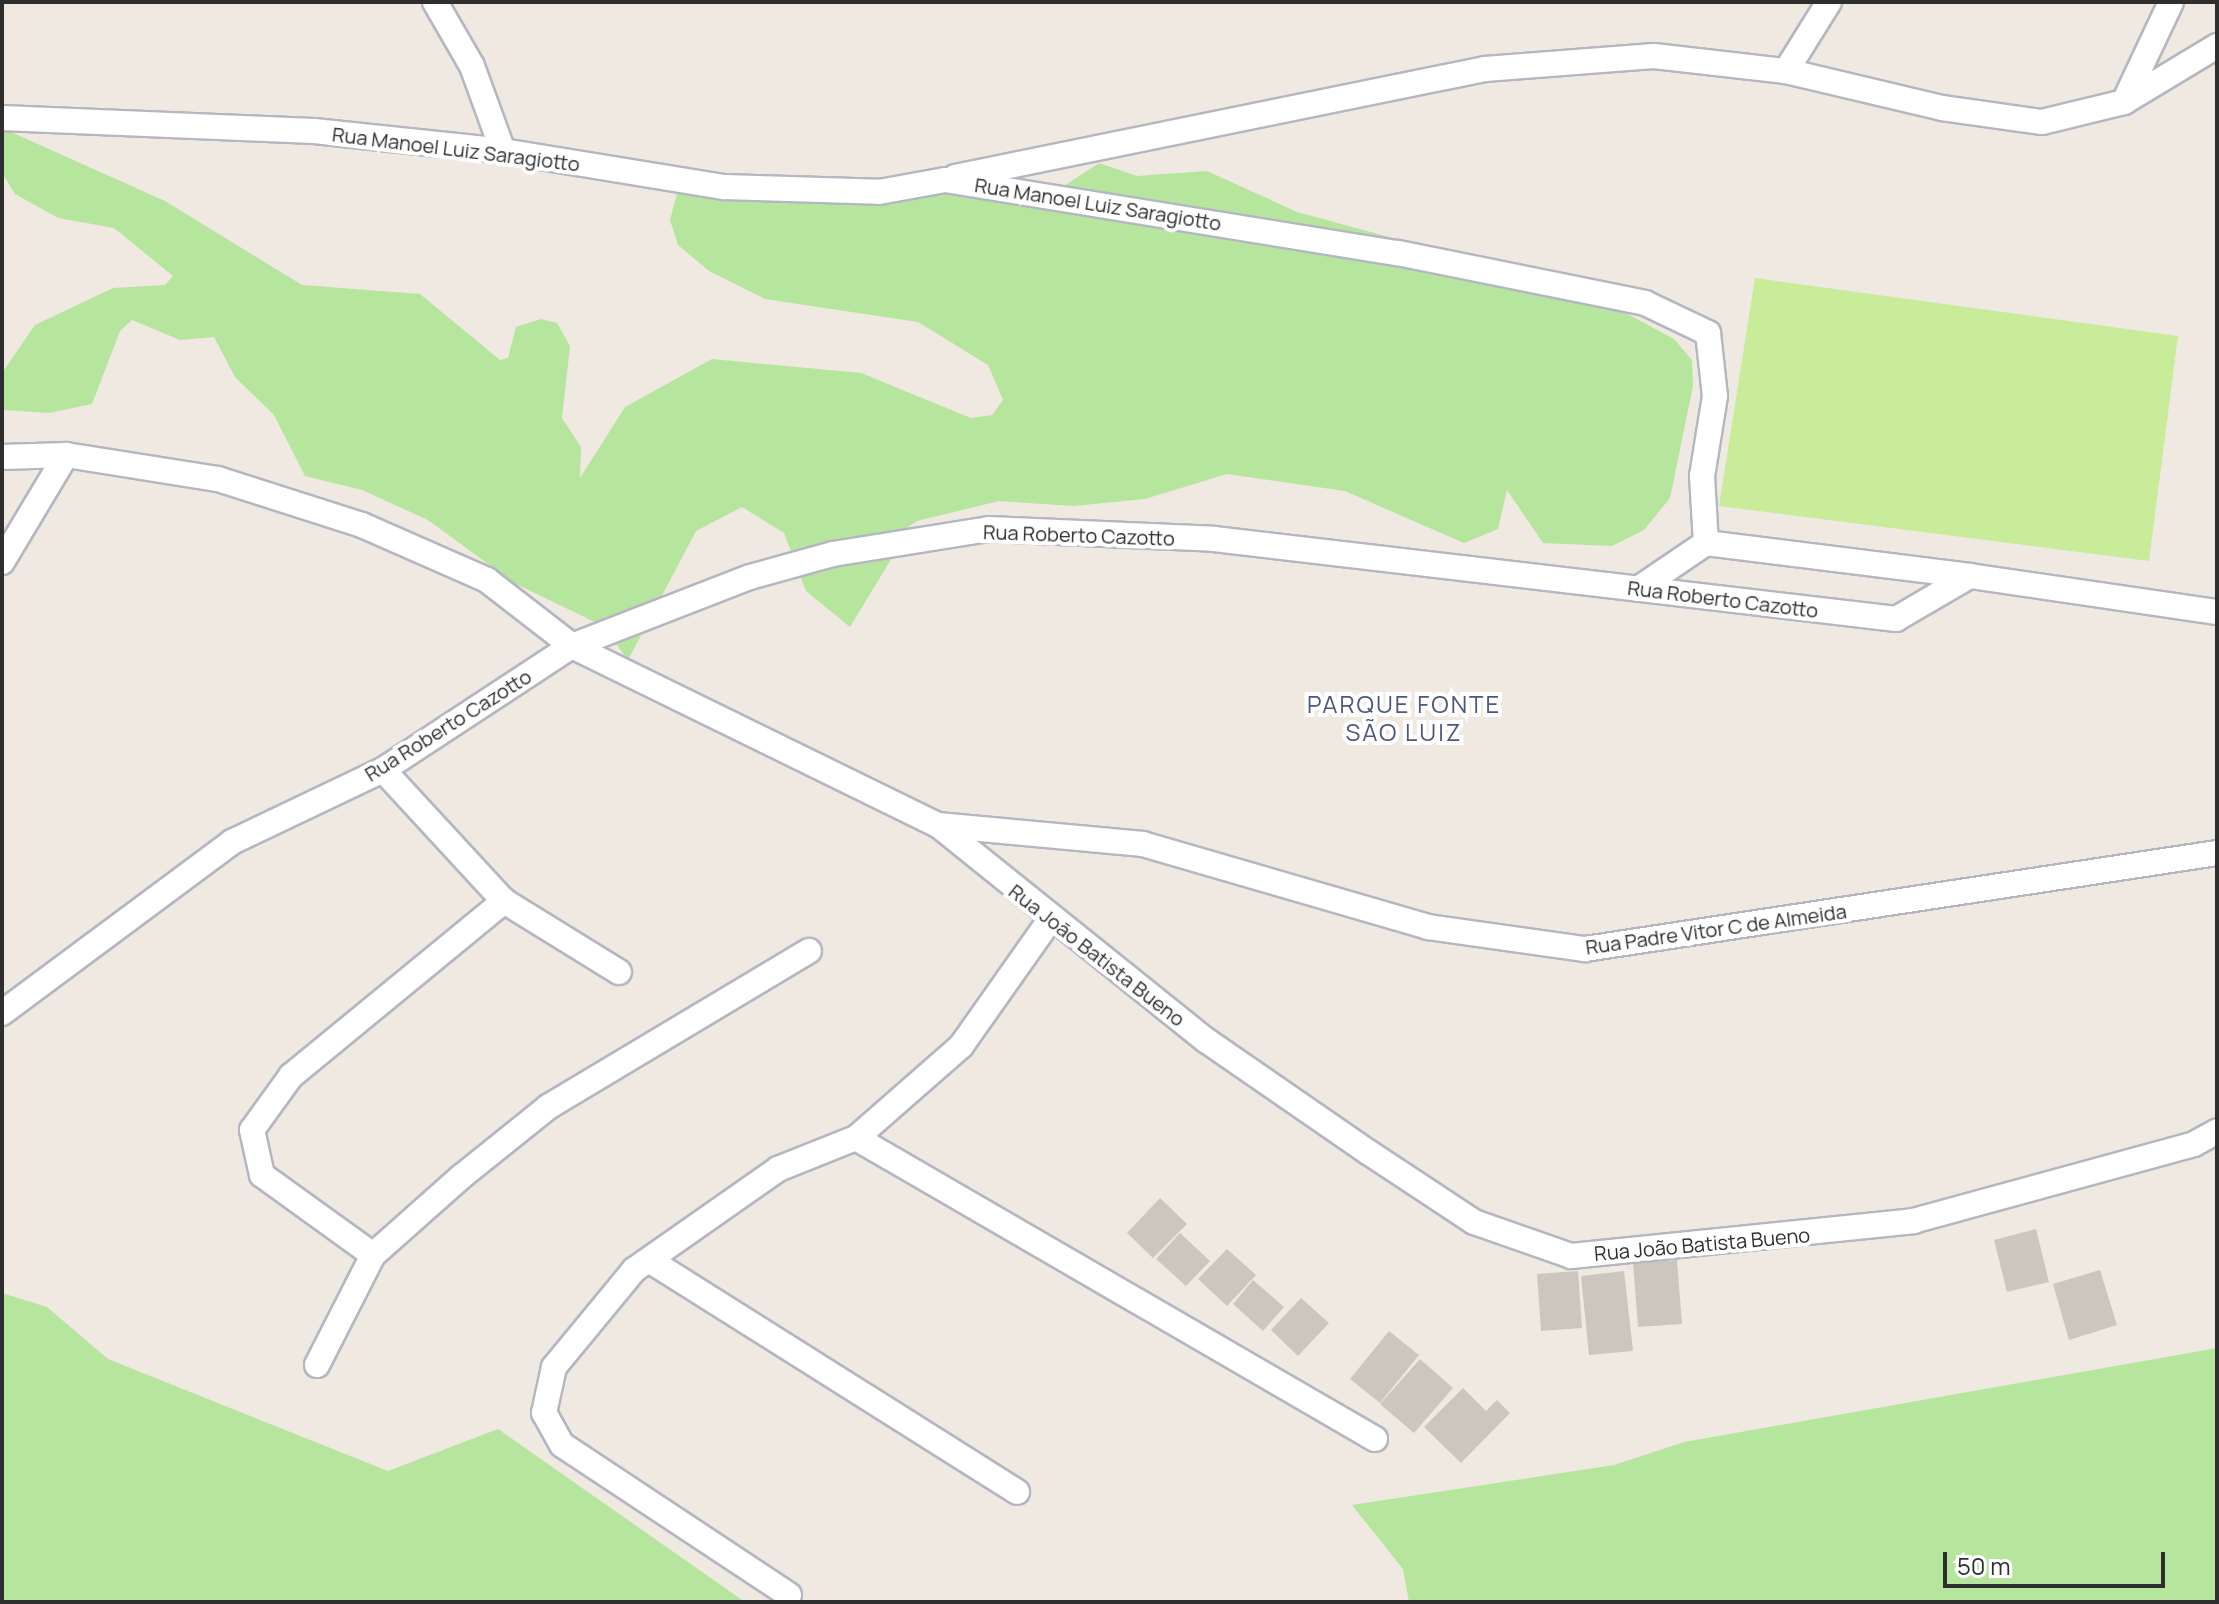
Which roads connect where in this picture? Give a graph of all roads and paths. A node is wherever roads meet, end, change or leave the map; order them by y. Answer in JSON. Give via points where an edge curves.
{"nodes":[{"id":1,"x":435,"y":2,"type":"edge"},
{"id":2,"x":1829,"y":2,"type":"edge"},
{"id":3,"x":2171,"y":2,"type":"edge"},
{"id":4,"x":2217,"y":46,"type":"edge"},
{"id":5,"x":1786,"y":71,"type":"junction"},
{"id":6,"x":2124,"y":102,"type":"junction"},
{"id":7,"x":2,"y":118,"type":"edge"},
{"id":8,"x":503,"y":151,"type":"junction"},
{"id":9,"x":945,"y":180,"type":"junction"},
{"id":10,"x":66,"y":455,"type":"junction"},
{"id":11,"x":2,"y":457,"type":"edge"},
{"id":12,"x":1706,"y":543,"type":"junction"},
{"id":13,"x":2,"y":562,"type":"edge"},
{"id":14,"x":1970,"y":576,"type":"junction"},
{"id":15,"x":1638,"y":589,"type":"junction"},
{"id":16,"x":2217,"y":612,"type":"edge"},
{"id":17,"x":572,"y":646,"type":"junction"},
{"id":18,"x":383,"y":770,"type":"junction"},
{"id":19,"x":938,"y":825,"type":"junction"},
{"id":20,"x":2217,"y":853,"type":"edge"},
{"id":21,"x":504,"y":901,"type":"junction"},
{"id":22,"x":1050,"y":920,"type":"junction"},
{"id":23,"x":809,"y":951,"type":"dead end"},
{"id":24,"x":619,"y":972,"type":"dead end"},
{"id":25,"x":2,"y":1013,"type":"edge"},
{"id":26,"x":2217,"y":1131,"type":"edge"},
{"id":27,"x":856,"y":1138,"type":"junction"},
{"id":28,"x":2205,"y":1143,"type":"edge"},
{"id":29,"x":373,"y":1255,"type":"junction"},
{"id":30,"x":649,"y":1260,"type":"junction"},
{"id":31,"x":317,"y":1365,"type":"dead end"},
{"id":32,"x":1375,"y":1439,"type":"dead end"},
{"id":33,"x":1017,"y":1492,"type":"dead end"},
{"id":34,"x":789,"y":1595,"type":"dead end"}],
"edges":[{"from":1,"to":8,"type":"street","via":[[472,66]]},
{"from":2,"to":5,"type":"street"},
{"from":3,"to":6,"type":"street"},
{"from":4,"to":6,"type":"street"},
{"from":5,"to":6,"type":"street","via":[[1942,108],[2042,122]]},
{"from":5,"to":9,"type":"street","via":[[1654,56],[1485,69]]},
{"from":7,"to":8,"type":"street","name":"Rua Manoel Luiz Saragiotto","via":[[314,131]]},
{"from":8,"to":9,"type":"street","name":"Rua Manoel Luiz Saragiotto","via":[[724,187],[879,192]]},
{"from":9,"to":12,"type":"street","name":"Rua Manoel Luiz Saragiotto","via":[[1398,253],[1645,303],[1685,320],[1708,333],[1715,360],[1702,476]]},
{"from":10,"to":11,"type":"street","name":"Rua João Batista Bueno"},
{"from":10,"to":13,"type":"street"},
{"from":10,"to":17,"type":"street","name":"Rua João Batista Bueno","via":[[218,479],[362,525],[487,580]]},
{"from":12,"to":14,"type":"street"},
{"from":12,"to":15,"type":"street"},
{"from":14,"to":15,"type":"street","name":"Rua Roberto Cazotto","via":[[1896,619]]},
{"from":14,"to":16,"type":"street"},
{"from":15,"to":17,"type":"street","name":"Rua Roberto Cazotto","via":[[1214,539],[989,529],[833,554],[750,577]]},
{"from":17,"to":18,"type":"street","name":"Rua Roberto Cazotto"},
{"from":17,"to":19,"type":"street","name":"Rua João Batista Bueno"},
{"from":18,"to":21,"type":"street"},
{"from":18,"to":25,"type":"street","name":"Rua Roberto Cazotto","via":[[232,842]]},
{"from":19,"to":20,"type":"street","name":"Rua Padre Vitor C de Almeida","via":[[1143,844],[1428,927],[1585,949]]},
{"from":19,"to":22,"type":"street","name":"Rua João Batista Bueno"},
{"from":21,"to":24,"type":"street"},
{"from":21,"to":29,"type":"street","via":[[291,1076],[252,1130],[262,1175]]},
{"from":22,"to":27,"type":"street","via":[[961,1046]]},
{"from":22,"to":28,"type":"street","name":"Rua João Batista Bueno","via":[[1207,1041],[1474,1222],[1571,1256],[1913,1221]]},
{"from":23,"to":29,"type":"street","via":[[548,1107]]},
{"from":26,"to":28,"type":"street","name":"Rua João Batista Bueno"},
{"from":27,"to":30,"type":"street","via":[[778,1169]]},
{"from":27,"to":32,"type":"street"},
{"from":29,"to":31,"type":"street"},
{"from":30,"to":33,"type":"street"},
{"from":30,"to":34,"type":"street","via":[[566,1347],[544,1413],[562,1445]]}]}
